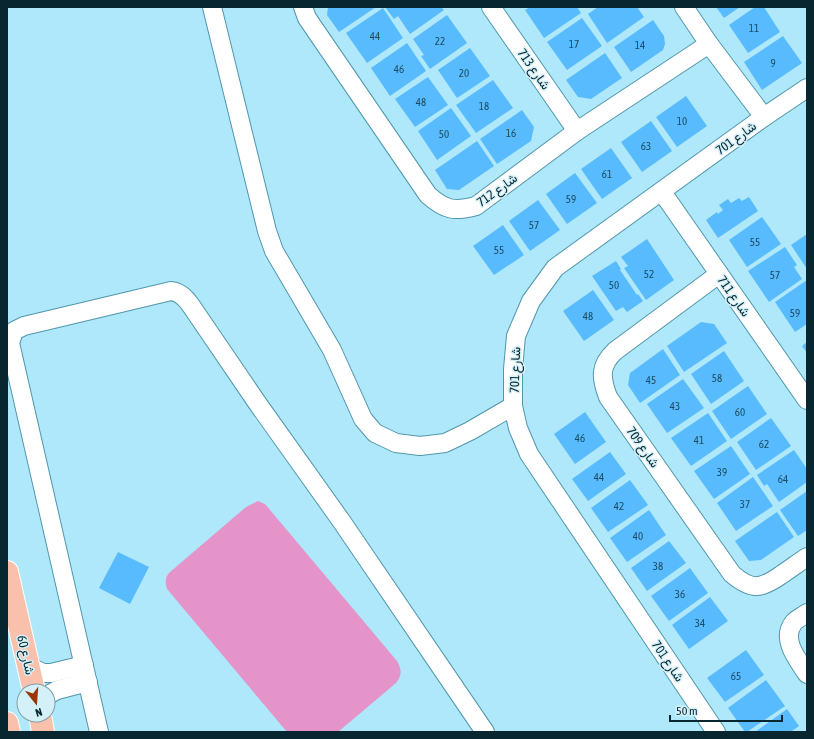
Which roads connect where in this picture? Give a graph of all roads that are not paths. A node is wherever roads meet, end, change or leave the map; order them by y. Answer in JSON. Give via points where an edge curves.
{"nodes":[{"id":1,"x":212,"y":7,"type":"edge"},
{"id":2,"x":303,"y":7,"type":"edge"},
{"id":3,"x":491,"y":7,"type":"edge"},
{"id":4,"x":684,"y":7,"type":"edge"},
{"id":5,"x":709,"y":44,"type":"junction"},
{"id":6,"x":807,"y":88,"type":"edge"},
{"id":7,"x":764,"y":117,"type":"junction"},
{"id":8,"x":577,"y":131,"type":"junction"},
{"id":9,"x":662,"y":192,"type":"junction"},
{"id":10,"x":719,"y":274,"type":"junction"},
{"id":11,"x":807,"y":400,"type":"edge"},
{"id":12,"x":514,"y":406,"type":"junction"},
{"id":13,"x":807,"y":557,"type":"edge"},
{"id":14,"x":7,"y":572,"type":"edge"},
{"id":15,"x":807,"y":613,"type":"edge"},
{"id":16,"x":28,"y":666,"type":"junction"},
{"id":17,"x":86,"y":674,"type":"junction"},
{"id":18,"x":807,"y":674,"type":"edge"},
{"id":19,"x":32,"y":683,"type":"edge"},
{"id":20,"x":56,"y":691,"type":"edge"},
{"id":21,"x":7,"y":723,"type":"edge"},
{"id":22,"x":9,"y":732,"type":"edge"},
{"id":23,"x":99,"y":732,"type":"edge"},
{"id":24,"x":485,"y":732,"type":"edge"},
{"id":25,"x":716,"y":732,"type":"edge"}],
"edges":[{"from":1,"to":12,"type":"street","via":[[267,232],[274,251],[332,350],[363,419],[375,433],[396,443],[420,446],[445,443]]},
{"from":2,"to":8,"type":"street","name":"شارع 712","via":[[306,18],[320,39],[428,196],[438,204],[461,210],[476,206]]},
{"from":3,"to":8,"type":"street","name":"شارع 713"},
{"from":4,"to":5,"type":"street"},
{"from":5,"to":7,"type":"street"},
{"from":5,"to":8,"type":"street","name":"شارع 712"},
{"from":6,"to":7,"type":"street","name":"شارع 701"},
{"from":7,"to":9,"type":"street","name":"شارع 701"},
{"from":9,"to":10,"type":"street","name":"شارع 711"},
{"from":9,"to":12,"type":"street","name":"شارع 701","via":[[555,268],[531,301],[516,336]]},
{"from":10,"to":11,"type":"street","name":"شارع 711"},
{"from":10,"to":13,"type":"street","name":"شارع 709","via":[[615,351],[607,359],[602,383],[608,397],[732,574],[742,582],[755,587],[764,586]]},
{"from":12,"to":25,"type":"street","name":"شارع 701","via":[[518,428],[528,454]]},
{"from":14,"to":16,"type":"main road","name":"شارع 60"},
{"from":15,"to":18,"type":"street","via":[[794,622],[789,636],[793,654]]},
{"from":16,"to":17,"type":"street","via":[[43,673]]},
{"from":16,"to":19,"type":"main road","name":"شارع 60"},
{"from":17,"to":20,"type":"street"},
{"from":17,"to":23,"type":"street"},
{"from":17,"to":24,"type":"street","via":[[10,343],[14,331],[24,326],[171,291],[186,299],[196,313]]},
{"from":21,"to":22,"type":"main road"}]}
